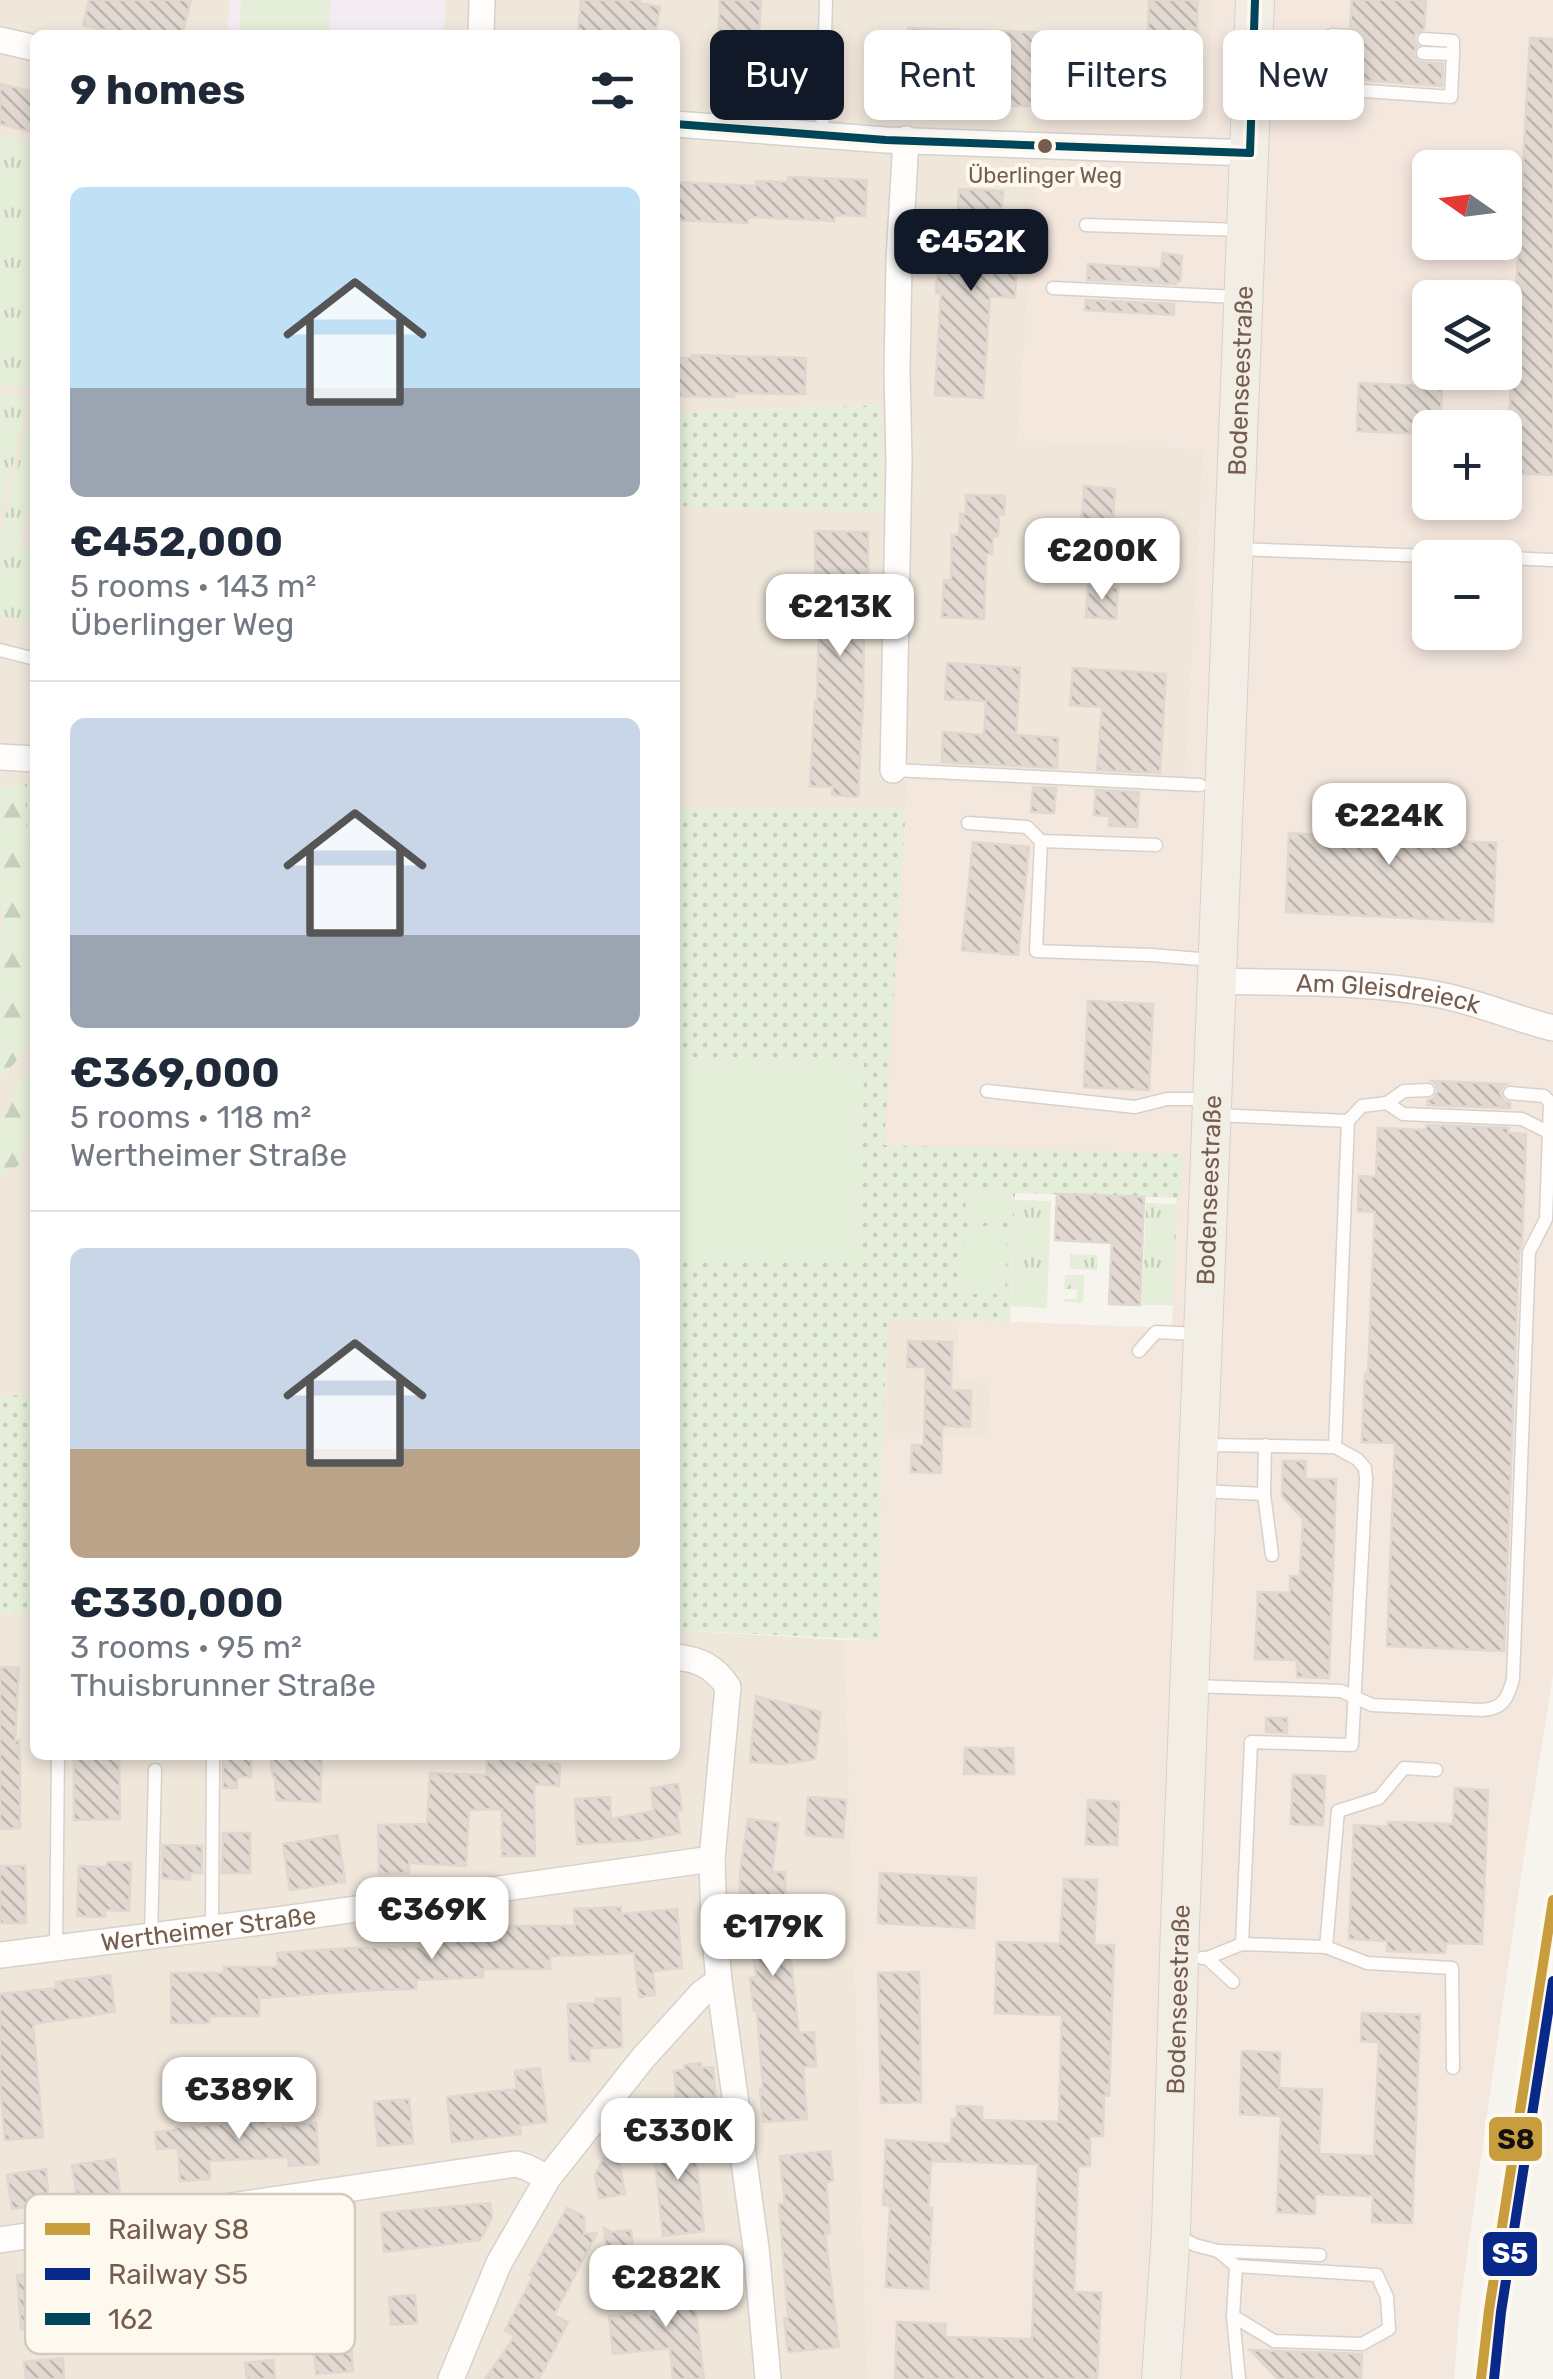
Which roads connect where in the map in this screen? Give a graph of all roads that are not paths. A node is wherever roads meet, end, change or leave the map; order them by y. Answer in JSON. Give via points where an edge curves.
{"nodes":[{"id":1,"x":482,"y":0,"type":"edge"},
{"id":2,"x":826,"y":0,"type":"edge"},
{"id":3,"x":1256,"y":0,"type":"edge"},
{"id":4,"x":481,"y":30,"type":"edge"},
{"id":5,"x":1255,"y":30,"type":"edge"},
{"id":6,"x":0,"y":40,"type":"edge"},
{"id":7,"x":1423,"y":46,"type":"dead end"},
{"id":8,"x":30,"y":47,"type":"edge"},
{"id":9,"x":1364,"y":90,"type":"edge"},
{"id":10,"x":1251,"y":120,"type":"edge"},
{"id":11,"x":680,"y":124,"type":"edge"},
{"id":12,"x":822,"y":135,"type":"junction"},
{"id":13,"x":906,"y":140,"type":"junction"},
{"id":14,"x":1250,"y":153,"type":"junction"},
{"id":15,"x":1086,"y":225,"type":"dead end"},
{"id":16,"x":1248,"y":230,"type":"junction"},
{"id":17,"x":1053,"y":288,"type":"dead end"},
{"id":18,"x":1245,"y":298,"type":"junction"},
{"id":19,"x":1234,"y":549,"type":"junction"},
{"id":20,"x":1412,"y":555,"type":"edge"},
{"id":21,"x":1522,"y":559,"type":"edge"},
{"id":22,"x":1553,"y":560,"type":"edge"},
{"id":23,"x":0,"y":650,"type":"edge"},
{"id":24,"x":30,"y":657,"type":"edge"},
{"id":25,"x":0,"y":757,"type":"edge"},
{"id":26,"x":30,"y":759,"type":"edge"},
{"id":27,"x":893,"y":770,"type":"joint"},
{"id":28,"x":1200,"y":784,"type":"dead end"},
{"id":29,"x":968,"y":822,"type":"dead end"},
{"id":30,"x":1041,"y":841,"type":"junction"},
{"id":31,"x":1156,"y":845,"type":"dead end"},
{"id":32,"x":1219,"y":971,"type":"junction"},
{"id":33,"x":1553,"y":1028,"type":"edge"},
{"id":34,"x":1428,"y":1090,"type":"dead end"},
{"id":35,"x":986,"y":1091,"type":"dead end"},
{"id":36,"x":1510,"y":1093,"type":"dead end"},
{"id":37,"x":1387,"y":1103,"type":"junction"},
{"id":38,"x":1213,"y":1108,"type":"junction"},
{"id":39,"x":1348,"y":1121,"type":"junction"},
{"id":40,"x":1548,"y":1132,"type":"junction"},
{"id":41,"x":1204,"y":1334,"type":"junction"},
{"id":42,"x":1139,"y":1351,"type":"dead end"},
{"id":43,"x":1200,"y":1444,"type":"junction"},
{"id":44,"x":1265,"y":1445,"type":"junction"},
{"id":45,"x":1336,"y":1447,"type":"junction"},
{"id":46,"x":1198,"y":1491,"type":"junction"},
{"id":47,"x":1264,"y":1494,"type":"junction"},
{"id":48,"x":1272,"y":1555,"type":"dead end"},
{"id":49,"x":680,"y":1658,"type":"edge"},
{"id":50,"x":1190,"y":1686,"type":"junction"},
{"id":51,"x":1356,"y":1697,"type":"junction"},
{"id":52,"x":58,"y":1760,"type":"edge"},
{"id":53,"x":213,"y":1760,"type":"edge"},
{"id":54,"x":156,"y":1770,"type":"dead end"},
{"id":55,"x":1436,"y":1770,"type":"dead end"},
{"id":56,"x":712,"y":1859,"type":"junction"},
{"id":57,"x":212,"y":1929,"type":"junction"},
{"id":58,"x":151,"y":1936,"type":"junction"},
{"id":59,"x":1242,"y":1944,"type":"junction"},
{"id":60,"x":1326,"y":1947,"type":"junction"},
{"id":61,"x":56,"y":1948,"type":"junction"},
{"id":62,"x":0,"y":1955,"type":"edge"},
{"id":63,"x":1193,"y":1959,"type":"junction"},
{"id":64,"x":718,"y":1981,"type":"junction"},
{"id":65,"x":1233,"y":1982,"type":"dead end"},
{"id":66,"x":1453,"y":2068,"type":"dead end"},
{"id":67,"x":548,"y":2178,"type":"junction"},
{"id":68,"x":312,"y":2194,"type":"edge"},
{"id":69,"x":1171,"y":2232,"type":"junction"},
{"id":70,"x":25,"y":2236,"type":"edge"},
{"id":71,"x":0,"y":2240,"type":"edge"},
{"id":72,"x":1218,"y":2252,"type":"junction"},
{"id":73,"x":1320,"y":2255,"type":"dead end"},
{"id":74,"x":1236,"y":2266,"type":"junction"},
{"id":75,"x":1233,"y":2316,"type":"junction"},
{"id":76,"x":451,"y":2379,"type":"edge"},
{"id":77,"x":768,"y":2379,"type":"edge"},
{"id":78,"x":1162,"y":2379,"type":"edge"},
{"id":79,"x":1239,"y":2379,"type":"edge"}],
"edges":[{"from":1,"to":4,"type":"street"},
{"from":2,"to":12,"type":"lane"},
{"from":3,"to":5,"type":"main road","name":"Bodenseestraße"},
{"from":6,"to":8,"type":"street"},
{"from":7,"to":9,"type":"lane","via":[[1453,41],[1450,97]]},
{"from":10,"to":14,"type":"main road","name":"Bodenseestraße"},
{"from":11,"to":12,"type":"street"},
{"from":12,"to":13,"type":"street"},
{"from":13,"to":14,"type":"street"},
{"from":13,"to":27,"type":"street"},
{"from":14,"to":16,"type":"main road","name":"Bodenseestraße"},
{"from":15,"to":16,"type":"lane"},
{"from":16,"to":18,"type":"main road","name":"Bodenseestraße"},
{"from":17,"to":18,"type":"lane"},
{"from":18,"to":19,"type":"main road","name":"Bodenseestraße"},
{"from":19,"to":20,"type":"lane"},
{"from":19,"to":32,"type":"main road","name":"Bodenseestraße"},
{"from":21,"to":22,"type":"lane"},
{"from":23,"to":24,"type":"lane"},
{"from":25,"to":26,"type":"street"},
{"from":27,"to":28,"type":"lane"},
{"from":29,"to":30,"type":"lane","via":[[1027,827]]},
{"from":30,"to":31,"type":"lane"},
{"from":30,"to":32,"type":"lane","via":[[1036,950],[1151,954]]},
{"from":32,"to":33,"type":"street","name":"Am Gleisdreieck","via":[[1432,993]]},
{"from":32,"to":38,"type":"main road","name":"Bodenseestraße"},
{"from":34,"to":37,"type":"lane","via":[[1404,1091]]},
{"from":35,"to":38,"type":"lane","via":[[1136,1107],[1168,1098]]},
{"from":36,"to":40,"type":"lane","via":[[1550,1102]]},
{"from":37,"to":39,"type":"lane","via":[[1362,1106]]},
{"from":37,"to":40,"type":"lane","via":[[1403,1114],[1522,1119]]},
{"from":38,"to":39,"type":"lane"},
{"from":38,"to":41,"type":"main road","name":"Bodenseestraße"},
{"from":39,"to":45,"type":"lane"},
{"from":40,"to":51,"type":"lane","via":[[1546,1220],[1529,1252],[1509,1696],[1493,1710],[1372,1705]]},
{"from":41,"to":42,"type":"lane","via":[[1156,1332]]},
{"from":41,"to":43,"type":"main road","name":"Bodenseestraße"},
{"from":43,"to":44,"type":"lane"},
{"from":43,"to":46,"type":"main road","name":"Bodenseestraße"},
{"from":44,"to":45,"type":"lane"},
{"from":44,"to":47,"type":"lane"},
{"from":45,"to":51,"type":"lane","via":[[1357,1459],[1366,1479]]},
{"from":46,"to":47,"type":"lane"},
{"from":46,"to":50,"type":"main road","name":"Bodenseestraße"},
{"from":47,"to":48,"type":"lane"},
{"from":49,"to":56,"type":"street","via":[[706,1664],[728,1687]]},
{"from":50,"to":51,"type":"lane"},
{"from":50,"to":63,"type":"main road","name":"Bodenseestraße"},
{"from":51,"to":59,"type":"lane","via":[[1352,1745],[1252,1742]]},
{"from":52,"to":61,"type":"lane"},
{"from":53,"to":57,"type":"lane"},
{"from":54,"to":58,"type":"lane"},
{"from":55,"to":60,"type":"lane","via":[[1404,1768],[1379,1798],[1338,1811]]},
{"from":56,"to":57,"type":"street","name":"Wertheimer Straße"},
{"from":56,"to":64,"type":"street"},
{"from":57,"to":58,"type":"street","name":"Wertheimer Straße"},
{"from":58,"to":61,"type":"street","name":"Wertheimer Straße"},
{"from":59,"to":60,"type":"lane"},
{"from":59,"to":63,"type":"lane"},
{"from":60,"to":66,"type":"lane","via":[[1367,1962],[1452,1968]]},
{"from":61,"to":62,"type":"street","name":"Wertheimer Straße"},
{"from":63,"to":65,"type":"lane"},
{"from":63,"to":69,"type":"main road","name":"Bodenseestraße"},
{"from":64,"to":67,"type":"street","via":[[643,2058]]},
{"from":64,"to":77,"type":"street"},
{"from":67,"to":68,"type":"street","via":[[516,2164]]},
{"from":67,"to":76,"type":"street","via":[[499,2264]]},
{"from":69,"to":72,"type":"lane"},
{"from":69,"to":78,"type":"main road","name":"Bodenseestraße"},
{"from":70,"to":71,"type":"street"},
{"from":72,"to":73,"type":"lane"},
{"from":72,"to":74,"type":"lane"},
{"from":74,"to":75,"type":"lane"},
{"from":74,"to":75,"type":"lane","via":[[1377,2275],[1387,2298],[1388,2328],[1362,2344],[1274,2341]]},
{"from":75,"to":79,"type":"lane"}]}
